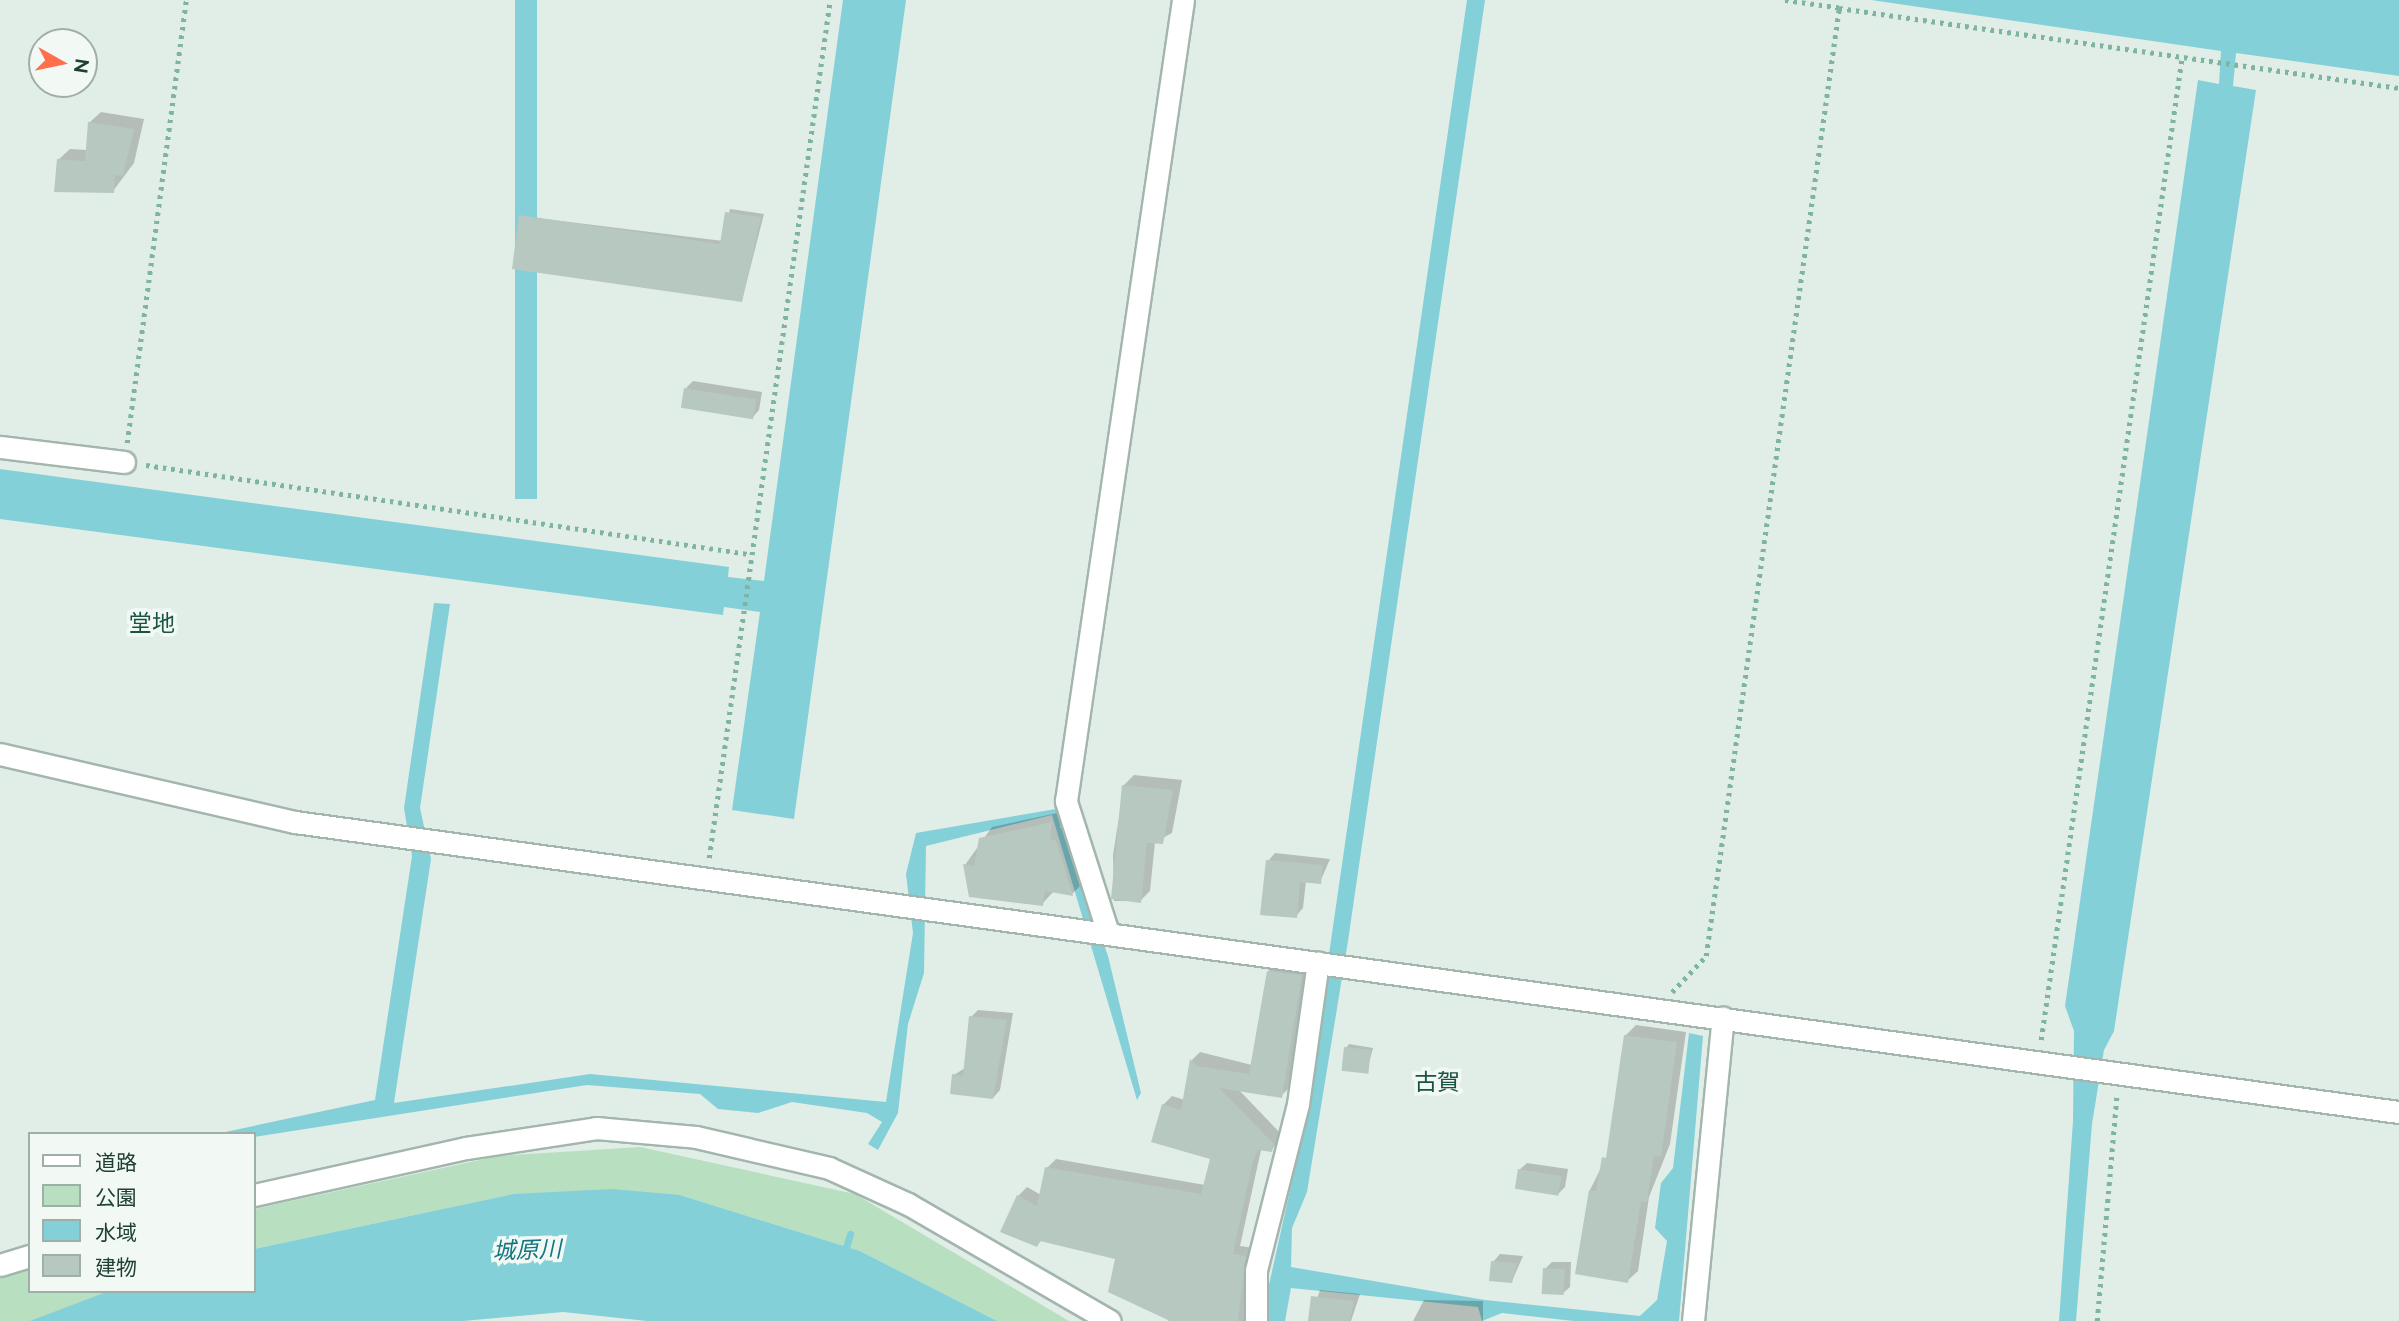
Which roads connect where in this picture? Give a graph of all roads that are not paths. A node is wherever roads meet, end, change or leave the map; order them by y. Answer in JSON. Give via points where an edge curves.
{"nodes":[{"id":1,"x":1183,"y":0,"type":"edge"},
{"id":2,"x":0,"y":447,"type":"edge"},
{"id":3,"x":124,"y":462,"type":"road end"},
{"id":4,"x":0,"y":754,"type":"edge"},
{"id":5,"x":1099,"y":932,"type":"junction"},
{"id":6,"x":1322,"y":962,"type":"junction"},
{"id":7,"x":1723,"y":1017,"type":"junction"},
{"id":8,"x":2399,"y":1112,"type":"edge"},
{"id":9,"x":256,"y":1195,"type":"edge"},
{"id":10,"x":28,"y":1257,"type":"edge"},
{"id":11,"x":0,"y":1265,"type":"edge"},
{"id":12,"x":1110,"y":1321,"type":"edge"},
{"id":13,"x":1256,"y":1321,"type":"edge"},
{"id":14,"x":1693,"y":1321,"type":"edge"}],
"edges":[{"from":1,"to":5,"type":"street","via":[[1066,801]]},
{"from":2,"to":3,"type":"street"},
{"from":4,"to":5,"type":"street","via":[[295,822]]},
{"from":5,"to":6,"type":"street"},
{"from":6,"to":7,"type":"street"},
{"from":6,"to":13,"type":"street","via":[[1298,1104],[1256,1269]]},
{"from":7,"to":8,"type":"street"},
{"from":7,"to":14,"type":"street"},
{"from":9,"to":12,"type":"street","via":[[466,1148],[596,1128],[696,1137],[829,1168],[908,1204]]},
{"from":10,"to":11,"type":"street"}]}
